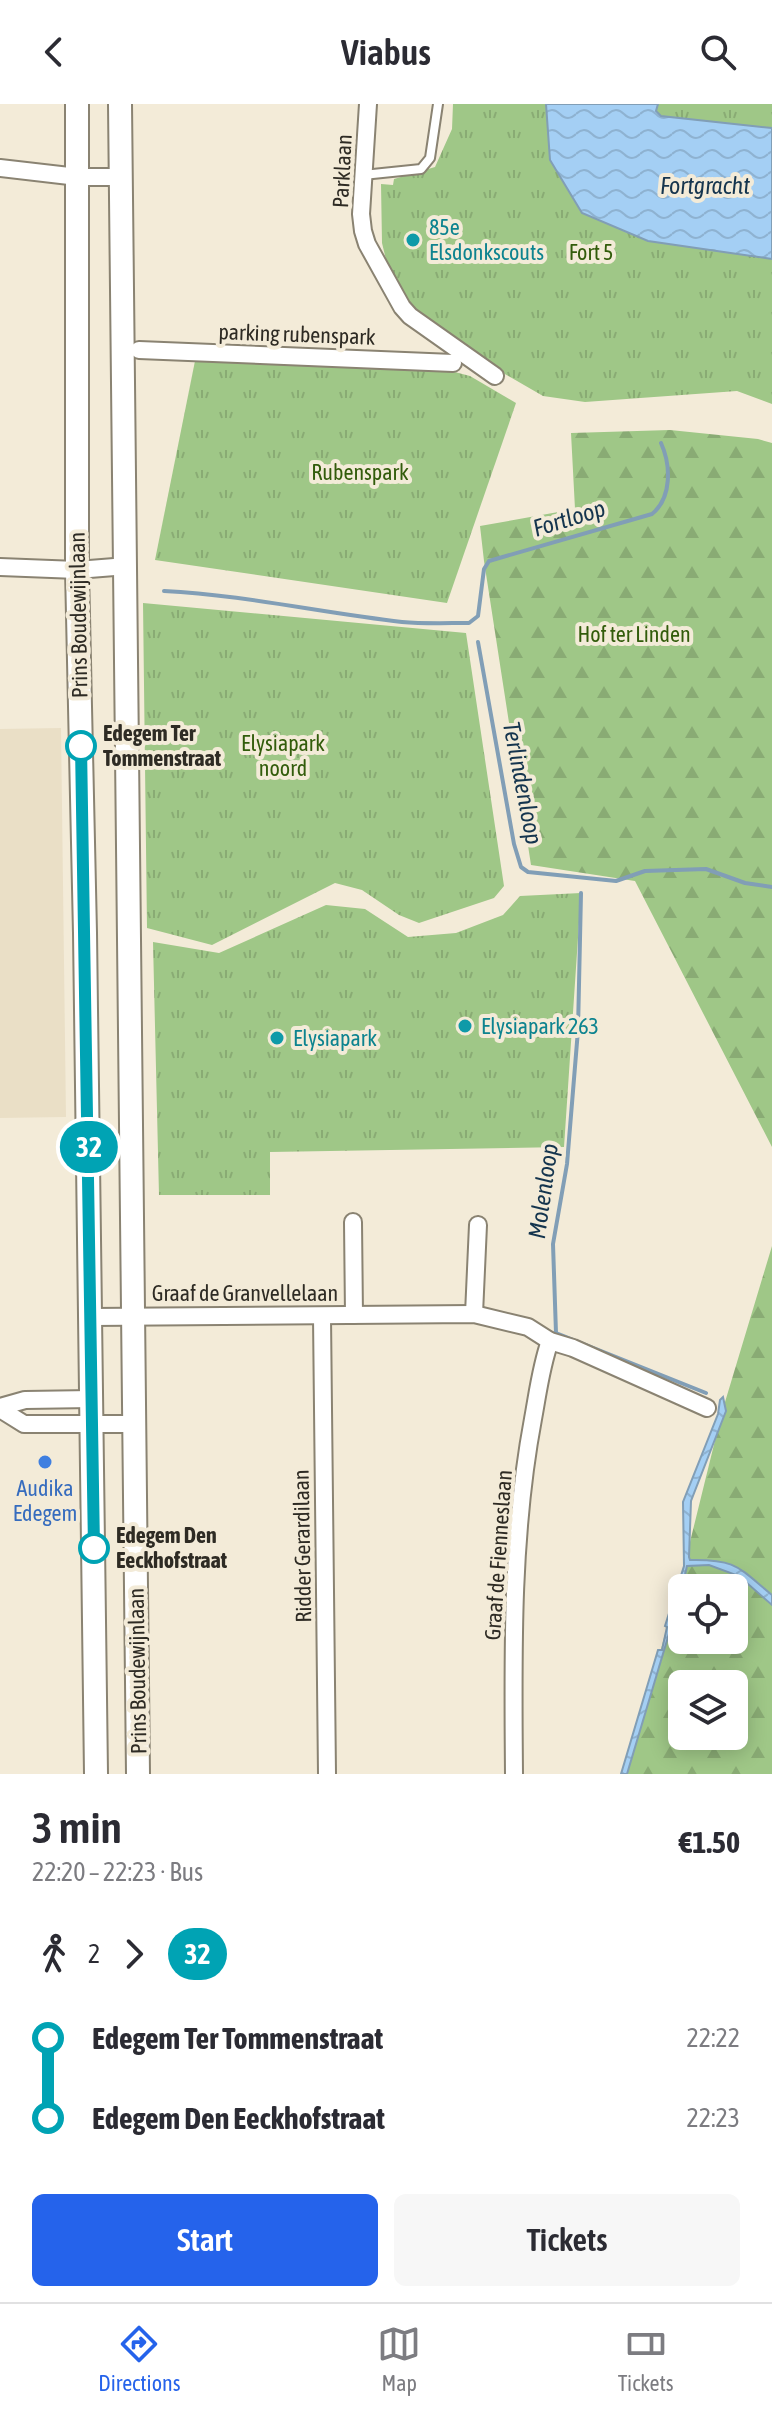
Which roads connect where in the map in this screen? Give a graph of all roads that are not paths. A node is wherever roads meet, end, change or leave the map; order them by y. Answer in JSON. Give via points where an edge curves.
{"nodes":[{"id":1,"x":77,"y":104,"type":"edge"},
{"id":2,"x":120,"y":104,"type":"edge"},
{"id":3,"x":368,"y":104,"type":"edge"},
{"id":4,"x":438,"y":104,"type":"edge"},
{"id":5,"x":0,"y":168,"type":"edge"},
{"id":6,"x":362,"y":175,"type":"junction"},
{"id":7,"x":78,"y":177,"type":"junction"},
{"id":8,"x":121,"y":177,"type":"junction"},
{"id":9,"x":139,"y":350,"type":"dead end"},
{"id":10,"x":453,"y":363,"type":"dead end"},
{"id":11,"x":495,"y":376,"type":"dead end"},
{"id":12,"x":127,"y":566,"type":"junction"},
{"id":13,"x":0,"y":567,"type":"edge"},
{"id":14,"x":77,"y":570,"type":"junction"},
{"id":15,"x":353,"y":1222,"type":"dead end"},
{"id":16,"x":478,"y":1225,"type":"dead end"},
{"id":17,"x":474,"y":1314,"type":"junction"},
{"id":18,"x":135,"y":1315,"type":"junction"},
{"id":19,"x":354,"y":1315,"type":"junction"},
{"id":20,"x":92,"y":1317,"type":"junction"},
{"id":21,"x":322,"y":1317,"type":"junction"},
{"id":22,"x":550,"y":1341,"type":"junction"},
{"id":23,"x":92,"y":1399,"type":"junction"},
{"id":24,"x":0,"y":1408,"type":"edge"},
{"id":25,"x":707,"y":1408,"type":"dead end"},
{"id":26,"x":134,"y":1424,"type":"junction"},
{"id":27,"x":88,"y":1425,"type":"junction"},
{"id":28,"x":96,"y":1774,"type":"edge"},
{"id":29,"x":138,"y":1774,"type":"edge"},
{"id":30,"x":327,"y":1774,"type":"edge"},
{"id":31,"x":514,"y":1774,"type":"edge"}],
"edges":[{"from":1,"to":7,"type":"main road","name":"Prins Boudewijnlaan"},
{"from":2,"to":8,"type":"main road","name":"Prins Boudewijnlaan"},
{"from":3,"to":6,"type":"street","name":"Parklaan"},
{"from":4,"to":6,"type":"lane","via":[[430,158],[421,169]]},
{"from":5,"to":7,"type":"street"},
{"from":6,"to":11,"type":"street","name":"Parklaan","via":[[363,231],[402,307]]},
{"from":7,"to":8,"type":"street"},
{"from":7,"to":14,"type":"main road","name":"Prins Boudewijnlaan"},
{"from":8,"to":12,"type":"main road","name":"Prins Boudewijnlaan"},
{"from":9,"to":10,"type":"street","name":"parking rubenspark"},
{"from":12,"to":14,"type":"street"},
{"from":12,"to":18,"type":"main road","name":"Prins Boudewijnlaan"},
{"from":13,"to":14,"type":"street"},
{"from":14,"to":20,"type":"main road","name":"Prins Boudewijnlaan"},
{"from":15,"to":19,"type":"street","name":"Graaf de Granvellelaan"},
{"from":16,"to":17,"type":"street"},
{"from":17,"to":19,"type":"street","name":"Graaf de Granvellelaan"},
{"from":17,"to":22,"type":"street","name":"Graaf de Granvellelaan","via":[[528,1327]]},
{"from":18,"to":20,"type":"street"},
{"from":18,"to":21,"type":"street","name":"Graaf de Granvellelaan"},
{"from":18,"to":26,"type":"main road","name":"Prins Boudewijnlaan"},
{"from":19,"to":21,"type":"street","name":"Graaf de Granvellelaan"},
{"from":20,"to":23,"type":"main road","name":"Prins Boudewijnlaan"},
{"from":21,"to":30,"type":"street","name":"Ridder Gerardilaan"},
{"from":22,"to":25,"type":"street","name":"Graaf de Granvellelaan"},
{"from":22,"to":31,"type":"street","name":"Graaf de Fienneslaan","via":[[518,1516]]},
{"from":23,"to":24,"type":"street","via":[[25,1400]]},
{"from":23,"to":27,"type":"main road","name":"Prins Boudewijnlaan"},
{"from":24,"to":27,"type":"street","via":[[24,1424]]},
{"from":26,"to":27,"type":"street"},
{"from":26,"to":29,"type":"main road","name":"Prins Boudewijnlaan"},
{"from":27,"to":28,"type":"main road","name":"Prins Boudewijnlaan"}]}
